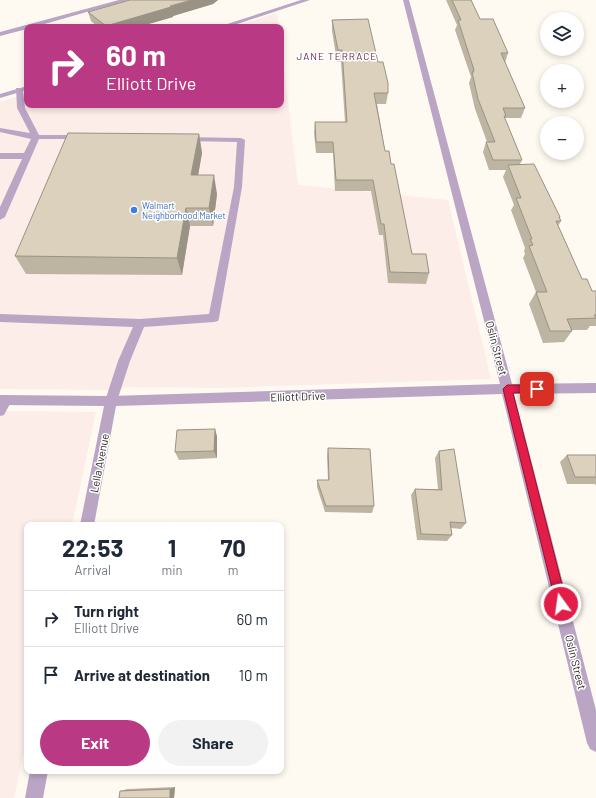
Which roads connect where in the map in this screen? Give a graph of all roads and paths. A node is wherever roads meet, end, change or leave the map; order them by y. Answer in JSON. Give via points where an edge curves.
{"nodes":[{"id":1,"x":126,"y":0,"type":"edge"},
{"id":2,"x":307,"y":0,"type":"edge"},
{"id":3,"x":406,"y":0,"type":"edge"},
{"id":4,"x":38,"y":24,"type":"edge"},
{"id":5,"x":231,"y":24,"type":"edge"},
{"id":6,"x":24,"y":28,"type":"edge"},
{"id":7,"x":0,"y":34,"type":"edge"},
{"id":8,"x":23,"y":89,"type":"edge"},
{"id":9,"x":0,"y":96,"type":"edge"},
{"id":10,"x":0,"y":130,"type":"edge"},
{"id":11,"x":36,"y":137,"type":"junction"},
{"id":12,"x":91,"y":138,"type":"edge"},
{"id":13,"x":178,"y":139,"type":"edge"},
{"id":14,"x":0,"y":156,"type":"edge"},
{"id":15,"x":28,"y":156,"type":"junction"},
{"id":16,"x":0,"y":217,"type":"edge"},
{"id":17,"x":0,"y":318,"type":"edge"},
{"id":18,"x":140,"y":323,"type":"junction"},
{"id":19,"x":596,"y":388,"type":"edge"},
{"id":20,"x":507,"y":389,"type":"junction"},
{"id":21,"x":3,"y":400,"type":"edge"},
{"id":22,"x":112,"y":401,"type":"junction"},
{"id":23,"x":0,"y":411,"type":"edge"},
{"id":24,"x":88,"y":522,"type":"edge"},
{"id":25,"x":596,"y":743,"type":"edge"},
{"id":26,"x":39,"y":774,"type":"edge"},
{"id":27,"x":34,"y":798,"type":"edge"}],
"edges":[{"from":1,"to":4,"type":"street"},
{"from":2,"to":5,"type":"street"},
{"from":3,"to":20,"type":"street","name":"Oslin Street"},
{"from":6,"to":7,"type":"street"},
{"from":8,"to":9,"type":"street"},
{"from":8,"to":11,"type":"street","via":[[21,108]]},
{"from":10,"to":11,"type":"street"},
{"from":11,"to":12,"type":"street"},
{"from":11,"to":15,"type":"street"},
{"from":13,"to":18,"type":"street","via":[[241,140],[238,187],[214,318]]},
{"from":14,"to":15,"type":"street"},
{"from":15,"to":16,"type":"street"},
{"from":17,"to":18,"type":"street"},
{"from":18,"to":22,"type":"street","name":"Lella Avenue","via":[[124,361]]},
{"from":19,"to":20,"type":"street","name":"Elliott Drive"},
{"from":20,"to":22,"type":"street","name":"Elliott Drive"},
{"from":20,"to":25,"type":"street","name":"Oslin Street"},
{"from":21,"to":22,"type":"street","name":"Elliott Drive"},
{"from":21,"to":23,"type":"street"},
{"from":22,"to":24,"type":"street","name":"Lella Avenue"},
{"from":26,"to":27,"type":"street"}]}
